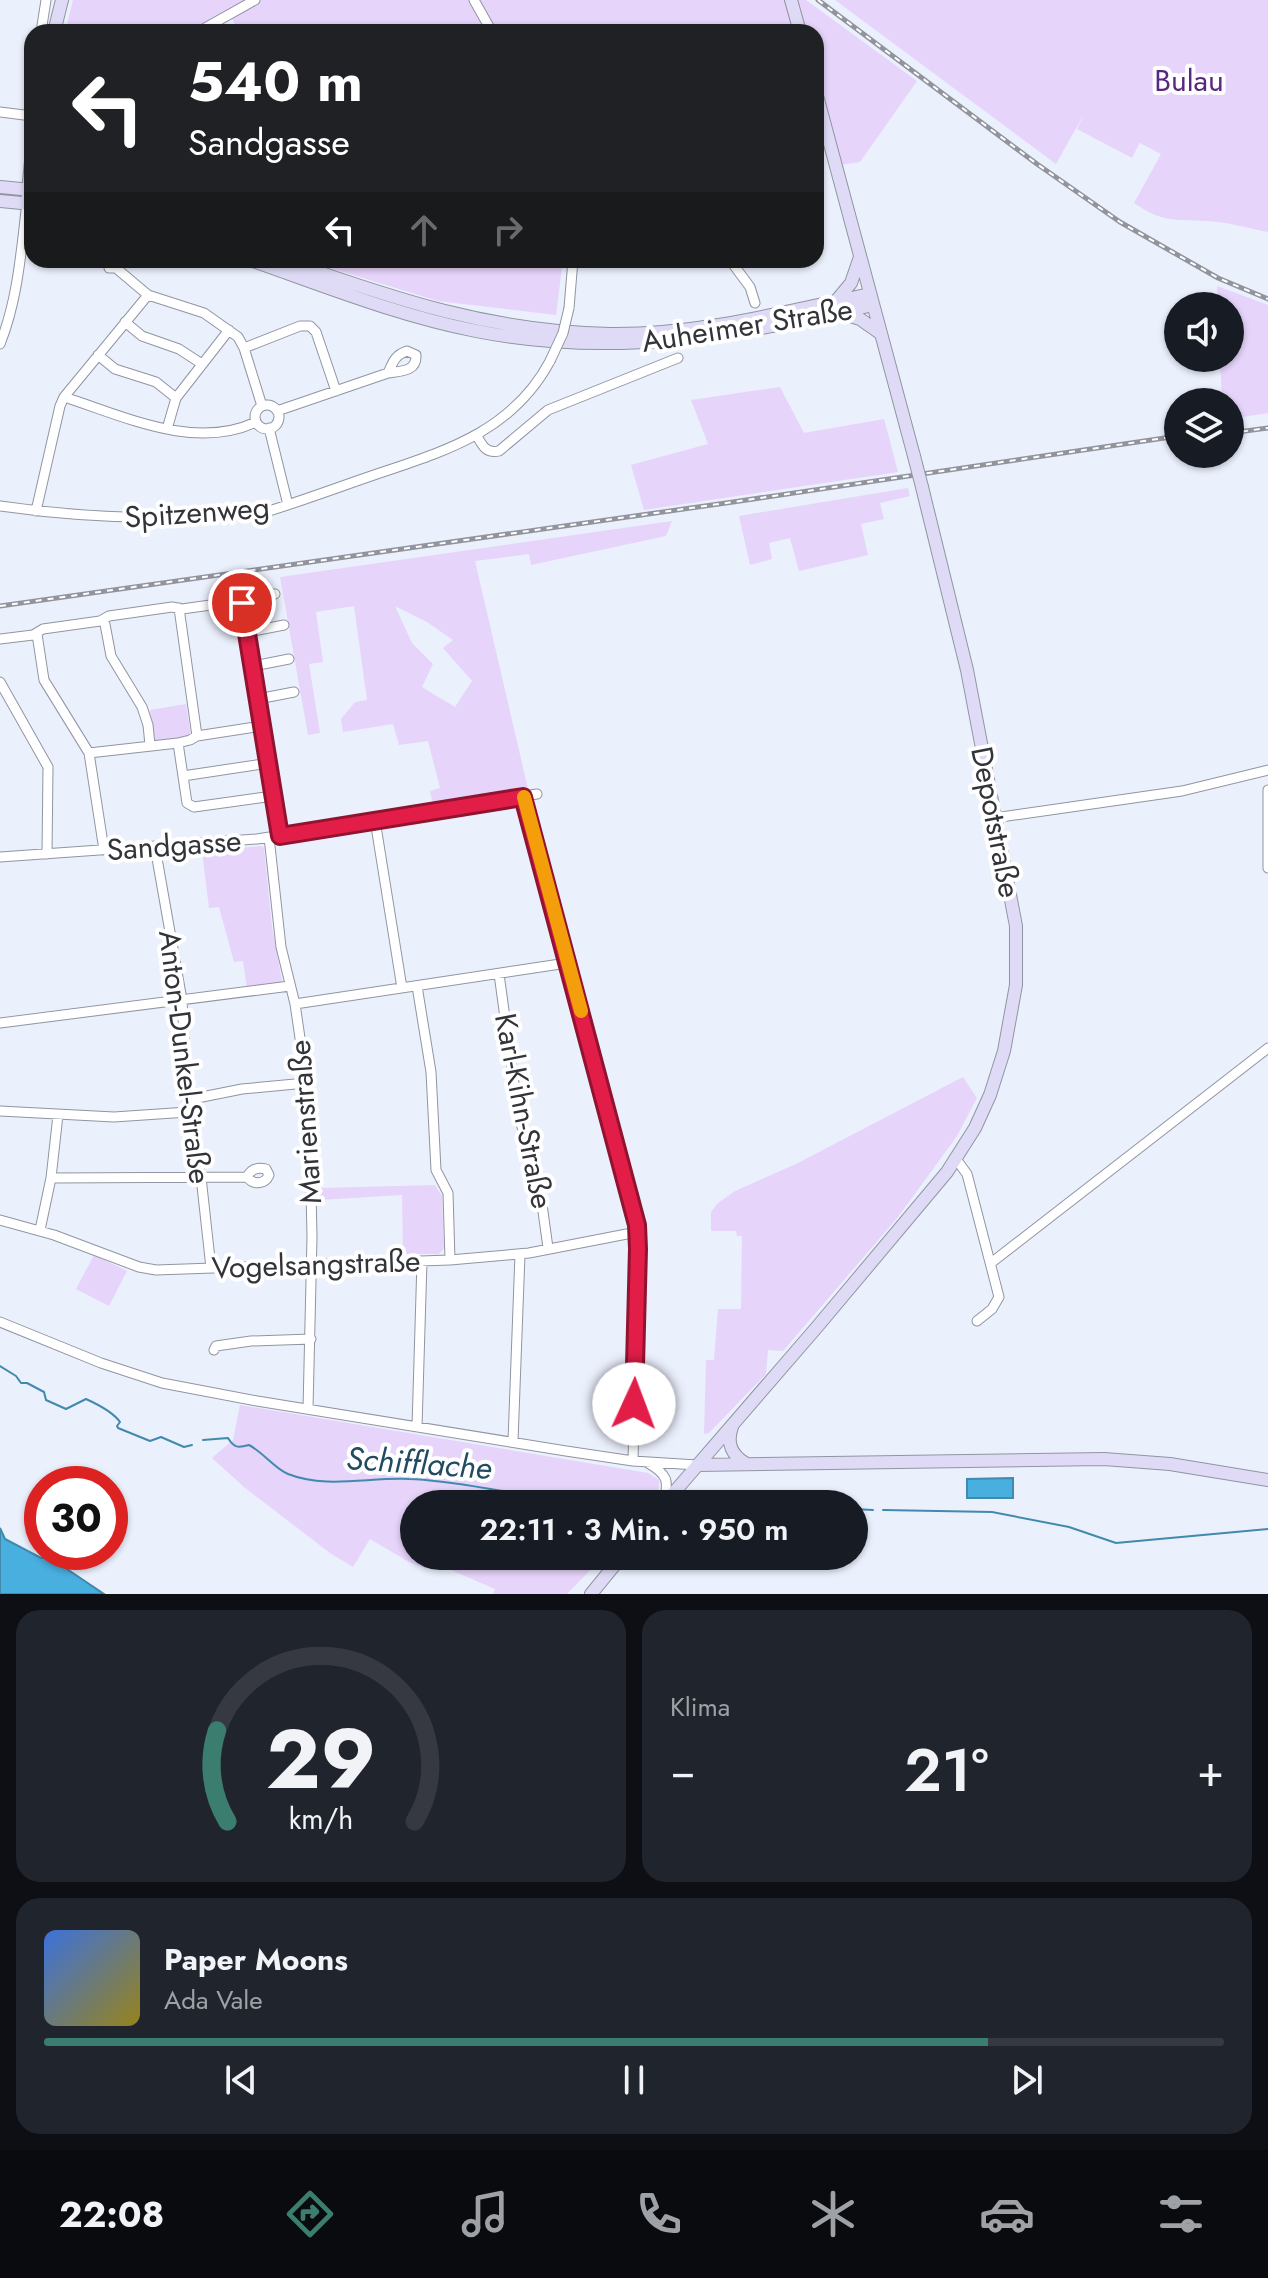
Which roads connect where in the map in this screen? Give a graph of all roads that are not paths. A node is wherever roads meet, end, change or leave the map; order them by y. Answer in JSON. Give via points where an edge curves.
{"nodes":[{"id":1,"x":46,"y":0,"type":"edge"},
{"id":2,"x":62,"y":0,"type":"edge"},
{"id":3,"x":255,"y":0,"type":"edge"},
{"id":4,"x":474,"y":0,"type":"edge"},
{"id":5,"x":792,"y":3,"type":"edge"},
{"id":6,"x":42,"y":24,"type":"edge"},
{"id":7,"x":56,"y":24,"type":"edge"},
{"id":8,"x":212,"y":24,"type":"edge"},
{"id":9,"x":488,"y":24,"type":"edge"},
{"id":10,"x":798,"y":24,"type":"edge"},
{"id":11,"x":0,"y":112,"type":"edge"},
{"id":12,"x":24,"y":115,"type":"edge"},
{"id":13,"x":824,"y":122,"type":"edge"},
{"id":14,"x":0,"y":187,"type":"edge"},
{"id":15,"x":24,"y":195,"type":"edge"},
{"id":16,"x":24,"y":198,"type":"edge"},
{"id":17,"x":0,"y":201,"type":"edge"},
{"id":18,"x":24,"y":239,"type":"edge"},
{"id":19,"x":860,"y":257,"type":"junction"},
{"id":20,"x":109,"y":268,"type":"dead end"},
{"id":21,"x":273,"y":268,"type":"edge"},
{"id":22,"x":307,"y":268,"type":"edge"},
{"id":23,"x":572,"y":268,"type":"edge"},
{"id":24,"x":736,"y":268,"type":"edge"},
{"id":25,"x":148,"y":295,"type":"junction"},
{"id":26,"x":871,"y":300,"type":"junction"},
{"id":27,"x":755,"y":303,"type":"dead end"},
{"id":28,"x":837,"y":307,"type":"junction"},
{"id":29,"x":125,"y":322,"type":"junction"},
{"id":30,"x":229,"y":330,"type":"junction"},
{"id":31,"x":880,"y":333,"type":"junction"},
{"id":32,"x":0,"y":344,"type":"edge"},
{"id":33,"x":244,"y":348,"type":"junction"},
{"id":34,"x":98,"y":355,"type":"junction"},
{"id":35,"x":678,"y":358,"type":"dead end"},
{"id":36,"x":202,"y":364,"type":"junction"},
{"id":37,"x":388,"y":373,"type":"dead end"},
{"id":38,"x":336,"y":391,"type":"junction"},
{"id":39,"x":64,"y":397,"type":"junction"},
{"id":40,"x":176,"y":398,"type":"junction"},
{"id":41,"x":262,"y":406,"type":"junction"},
{"id":42,"x":277,"y":411,"type":"junction"},
{"id":43,"x":256,"y":422,"type":"junction"},
{"id":44,"x":269,"y":428,"type":"junction"},
{"id":45,"x":167,"y":429,"type":"junction"},
{"id":46,"x":477,"y":436,"type":"junction"},
{"id":47,"x":288,"y":505,"type":"junction"},
{"id":48,"x":0,"y":506,"type":"edge"},
{"id":49,"x":36,"y":511,"type":"junction"},
{"id":50,"x":275,"y":594,"type":"dead end"},
{"id":51,"x":239,"y":601,"type":"junction"},
{"id":52,"x":179,"y":608,"type":"junction"},
{"id":53,"x":104,"y":619,"type":"junction"},
{"id":54,"x":284,"y":625,"type":"dead end"},
{"id":55,"x":248,"y":632,"type":"junction"},
{"id":56,"x":37,"y":634,"type":"junction"},
{"id":57,"x":0,"y":639,"type":"edge"},
{"id":58,"x":289,"y":659,"type":"dead end"},
{"id":59,"x":253,"y":666,"type":"junction"},
{"id":60,"x":0,"y":682,"type":"edge"},
{"id":61,"x":294,"y":692,"type":"dead end"},
{"id":62,"x":258,"y":699,"type":"junction"},
{"id":63,"x":262,"y":726,"type":"junction"},
{"id":64,"x":197,"y":736,"type":"junction"},
{"id":65,"x":178,"y":743,"type":"junction"},
{"id":66,"x":150,"y":745,"type":"junction"},
{"id":67,"x":89,"y":753,"type":"junction"},
{"id":68,"x":269,"y":763,"type":"junction"},
{"id":69,"x":1268,"y":770,"type":"edge"},
{"id":70,"x":183,"y":776,"type":"junction"},
{"id":71,"x":1268,"y":790,"type":"edge"},
{"id":72,"x":537,"y":794,"type":"dead end"},
{"id":73,"x":273,"y":796,"type":"junction"},
{"id":74,"x":523,"y":797,"type":"junction"},
{"id":75,"x":994,"y":818,"type":"junction"},
{"id":76,"x":375,"y":820,"type":"junction"},
{"id":77,"x":275,"y":837,"type":"junction"},
{"id":78,"x":155,"y":847,"type":"junction"},
{"id":79,"x":104,"y":850,"type":"junction"},
{"id":80,"x":47,"y":854,"type":"junction"},
{"id":81,"x":0,"y":857,"type":"edge"},
{"id":82,"x":1268,"y":868,"type":"edge"},
{"id":83,"x":567,"y":963,"type":"junction"},
{"id":84,"x":499,"y":974,"type":"junction"},
{"id":85,"x":290,"y":986,"type":"junction"},
{"id":86,"x":417,"y":986,"type":"junction"},
{"id":87,"x":402,"y":988,"type":"junction"},
{"id":88,"x":182,"y":1000,"type":"junction"},
{"id":89,"x":295,"y":1004,"type":"junction"},
{"id":90,"x":0,"y":1023,"type":"edge"},
{"id":91,"x":1268,"y":1048,"type":"edge"},
{"id":92,"x":306,"y":1083,"type":"junction"},
{"id":93,"x":187,"y":1100,"type":"junction"},
{"id":94,"x":0,"y":1111,"type":"edge"},
{"id":95,"x":188,"y":1112,"type":"junction"},
{"id":96,"x":58,"y":1115,"type":"junction"},
{"id":97,"x":956,"y":1159,"type":"junction"},
{"id":98,"x":201,"y":1177,"type":"junction"},
{"id":99,"x":247,"y":1177,"type":"dead end"},
{"id":100,"x":51,"y":1178,"type":"junction"},
{"id":101,"x":0,"y":1220,"type":"edge"},
{"id":102,"x":40,"y":1230,"type":"junction"},
{"id":103,"x":637,"y":1232,"type":"junction"},
{"id":104,"x":548,"y":1248,"type":"junction"},
{"id":105,"x":520,"y":1254,"type":"junction"},
{"id":106,"x":450,"y":1260,"type":"junction"},
{"id":107,"x":422,"y":1261,"type":"junction"},
{"id":108,"x":991,"y":1263,"type":"junction"},
{"id":109,"x":312,"y":1264,"type":"junction"},
{"id":110,"x":211,"y":1268,"type":"junction"},
{"id":111,"x":977,"y":1321,"type":"dead end"},
{"id":112,"x":0,"y":1322,"type":"edge"},
{"id":113,"x":311,"y":1339,"type":"junction"},
{"id":114,"x":214,"y":1350,"type":"dead end"},
{"id":115,"x":308,"y":1409,"type":"junction"},
{"id":116,"x":734,"y":1422,"type":"junction"},
{"id":117,"x":417,"y":1427,"type":"junction"},
{"id":118,"x":513,"y":1441,"type":"junction"},
{"id":119,"x":633,"y":1461,"type":"junction"},
{"id":120,"x":645,"y":1461,"type":"junction"},
{"id":121,"x":697,"y":1465,"type":"junction"},
{"id":122,"x":750,"y":1466,"type":"junction"},
{"id":123,"x":1268,"y":1480,"type":"edge"},
{"id":124,"x":667,"y":1490,"type":"edge"},
{"id":125,"x":676,"y":1490,"type":"edge"},
{"id":126,"x":611,"y":1570,"type":"edge"},
{"id":127,"x":591,"y":1594,"type":"edge"}],
"edges":[{"from":1,"to":6,"type":"street"},
{"from":2,"to":7,"type":"main road"},
{"from":3,"to":8,"type":"street"},
{"from":4,"to":9,"type":"street"},
{"from":5,"to":10,"type":"main road"},
{"from":11,"to":12,"type":"street"},
{"from":13,"to":19,"type":"main road","name":"Depotstraße"},
{"from":14,"to":15,"type":"main road"},
{"from":16,"to":17,"type":"main road"},
{"from":18,"to":32,"type":"street","via":[[17,288]]},
{"from":19,"to":26,"type":"main road","name":"Depotstraße"},
{"from":19,"to":28,"type":"main road"},
{"from":20,"to":25,"type":"street"},
{"from":21,"to":28,"type":"main road","name":"Auheimer Straße","via":[[435,322],[533,340],[610,345],[676,341],[752,330]]},
{"from":22,"to":28,"type":"main road","name":"Auheimer Straße","via":[[448,314],[573,333],[700,328]]},
{"from":23,"to":46,"type":"street","name":"Spitzenweg","bridge":true,"via":[[563,333],[550,361],[520,402]]},
{"from":24,"to":27,"type":"street"},
{"from":25,"to":29,"type":"street"},
{"from":25,"to":30,"type":"street","via":[[204,313]]},
{"from":26,"to":28,"type":"main road","name":"Auheimer Straße"},
{"from":26,"to":31,"type":"main road","name":"Depotstraße"},
{"from":28,"to":31,"type":"main road"},
{"from":29,"to":34,"type":"street"},
{"from":29,"to":36,"type":"street","via":[[142,336]]},
{"from":30,"to":33,"type":"street"},
{"from":30,"to":36,"type":"street"},
{"from":31,"to":75,"type":"main road","name":"Depotstraße","bridge":true,"via":[[967,670]]},
{"from":33,"to":38,"type":"street","via":[[310,326]]},
{"from":33,"to":41,"type":"street"},
{"from":34,"to":39,"type":"street"},
{"from":34,"to":40,"type":"street","via":[[115,369],[151,379]]},
{"from":35,"to":46,"type":"street","via":[[548,410],[499,451],[485,449]]},
{"from":36,"to":40,"type":"street"},
{"from":37,"to":38,"type":"street"},
{"from":38,"to":42,"type":"street"},
{"from":39,"to":45,"type":"street"},
{"from":39,"to":49,"type":"street"},
{"from":40,"to":45,"type":"street"},
{"from":41,"to":42,"type":"street"},
{"from":41,"to":43,"type":"street"},
{"from":42,"to":44,"type":"street","via":[[278,421]]},
{"from":43,"to":44,"type":"street"},
{"from":43,"to":45,"type":"street","via":[[224,433]]},
{"from":44,"to":47,"type":"street"},
{"from":46,"to":47,"type":"street","name":"Spitzenweg"},
{"from":47,"to":49,"type":"street","name":"Spitzenweg","via":[[243,515],[170,518]]},
{"from":48,"to":49,"type":"street","name":"Spitzenweg"},
{"from":50,"to":51,"type":"street"},
{"from":51,"to":52,"type":"street"},
{"from":51,"to":55,"type":"street","name":"Marienstraße"},
{"from":52,"to":53,"type":"street"},
{"from":52,"to":64,"type":"street"},
{"from":53,"to":56,"type":"street"},
{"from":53,"to":66,"type":"street","via":[[114,664],[142,707]]},
{"from":54,"to":55,"type":"street"},
{"from":55,"to":59,"type":"street","name":"Marienstraße"},
{"from":56,"to":57,"type":"street"},
{"from":56,"to":67,"type":"street","via":[[44,680]]},
{"from":58,"to":59,"type":"street"},
{"from":59,"to":62,"type":"street","name":"Marienstraße"},
{"from":60,"to":80,"type":"street","via":[[48,767]]},
{"from":61,"to":62,"type":"street"},
{"from":62,"to":63,"type":"street","name":"Marienstraße"},
{"from":63,"to":64,"type":"street"},
{"from":63,"to":68,"type":"street","name":"Marienstraße"},
{"from":64,"to":65,"type":"street"},
{"from":65,"to":66,"type":"street"},
{"from":65,"to":70,"type":"street"},
{"from":66,"to":67,"type":"street"},
{"from":67,"to":79,"type":"street"},
{"from":68,"to":70,"type":"street"},
{"from":68,"to":73,"type":"street","name":"Marienstraße"},
{"from":69,"to":75,"type":"street","via":[[1182,791]]},
{"from":70,"to":73,"type":"street","via":[[187,803],[194,807]]},
{"from":71,"to":82,"type":"street"},
{"from":72,"to":74,"type":"street","name":"Sandgasse"},
{"from":73,"to":77,"type":"street","name":"Marienstraße"},
{"from":74,"to":76,"type":"street","name":"Sandgasse"},
{"from":74,"to":83,"type":"street"},
{"from":75,"to":97,"type":"main road","name":"Depotstraße","via":[[1016,926],[1016,985],[999,1068]]},
{"from":76,"to":77,"type":"street","name":"Sandgasse"},
{"from":76,"to":87,"type":"street"},
{"from":77,"to":78,"type":"street","name":"Sandgasse"},
{"from":77,"to":85,"type":"street","name":"Marienstraße","via":[[281,947]]},
{"from":78,"to":79,"type":"street","name":"Sandgasse"},
{"from":78,"to":88,"type":"street","name":"Anton-Dunkel-Straße"},
{"from":79,"to":80,"type":"street","name":"Sandgasse"},
{"from":80,"to":81,"type":"street","name":"Sandgasse"},
{"from":83,"to":84,"type":"street"},
{"from":83,"to":103,"type":"street"},
{"from":84,"to":86,"type":"street"},
{"from":84,"to":104,"type":"street","name":"Karl-Kihn-Straße","via":[[520,1123],[541,1197]]},
{"from":85,"to":88,"type":"street"},
{"from":85,"to":89,"type":"street","name":"Marienstraße"},
{"from":86,"to":87,"type":"street"},
{"from":86,"to":106,"type":"street","via":[[431,1072],[436,1170],[449,1198]]},
{"from":87,"to":89,"type":"street"},
{"from":88,"to":90,"type":"street"},
{"from":88,"to":93,"type":"street","name":"Anton-Dunkel-Straße"},
{"from":89,"to":92,"type":"street","name":"Marienstraße"},
{"from":91,"to":108,"type":"street"},
{"from":92,"to":93,"type":"street"},
{"from":92,"to":109,"type":"street","name":"Marienstraße"},
{"from":93,"to":95,"type":"street","name":"Anton-Dunkel-Straße"},
{"from":94,"to":96,"type":"street"},
{"from":95,"to":96,"type":"street"},
{"from":95,"to":98,"type":"street","name":"Anton-Dunkel-Straße"},
{"from":96,"to":100,"type":"street"},
{"from":97,"to":108,"type":"street","via":[[967,1174]]},
{"from":97,"to":116,"type":"main road","name":"Depotstraße"},
{"from":98,"to":99,"type":"street"},
{"from":98,"to":100,"type":"street"},
{"from":98,"to":110,"type":"street","name":"Anton-Dunkel-Straße"},
{"from":100,"to":102,"type":"street"},
{"from":101,"to":102,"type":"street","name":"Vogelsangstraße"},
{"from":102,"to":110,"type":"street","name":"Vogelsangstraße","via":[[144,1268]]},
{"from":103,"to":104,"type":"street","name":"Vogelsangstraße"},
{"from":103,"to":119,"type":"street"},
{"from":104,"to":105,"type":"street","name":"Vogelsangstraße"},
{"from":105,"to":106,"type":"street","name":"Vogelsangstraße"},
{"from":105,"to":118,"type":"street"},
{"from":106,"to":107,"type":"street","name":"Vogelsangstraße"},
{"from":107,"to":109,"type":"street","name":"Vogelsangstraße"},
{"from":107,"to":117,"type":"street"},
{"from":108,"to":111,"type":"street","via":[[999,1300]]},
{"from":109,"to":110,"type":"street","name":"Vogelsangstraße"},
{"from":109,"to":113,"type":"street","name":"Marienstraße"},
{"from":112,"to":115,"type":"street","via":[[127,1373]]},
{"from":113,"to":114,"type":"street","via":[[243,1342]]},
{"from":113,"to":115,"type":"street","name":"Marienstraße"},
{"from":115,"to":117,"type":"street"},
{"from":116,"to":121,"type":"main road","name":"Depotstraße"},
{"from":116,"to":122,"type":"main road","via":[[731,1450]]},
{"from":117,"to":118,"type":"street"},
{"from":118,"to":119,"type":"street"},
{"from":119,"to":120,"type":"street"},
{"from":120,"to":121,"type":"street"},
{"from":120,"to":124,"type":"street","via":[[666,1477]]},
{"from":121,"to":122,"type":"main road"},
{"from":121,"to":125,"type":"main road","name":"Depotstraße"},
{"from":122,"to":123,"type":"main road","via":[[1078,1458],[1170,1464]]},
{"from":126,"to":127,"type":"main road"}]}
